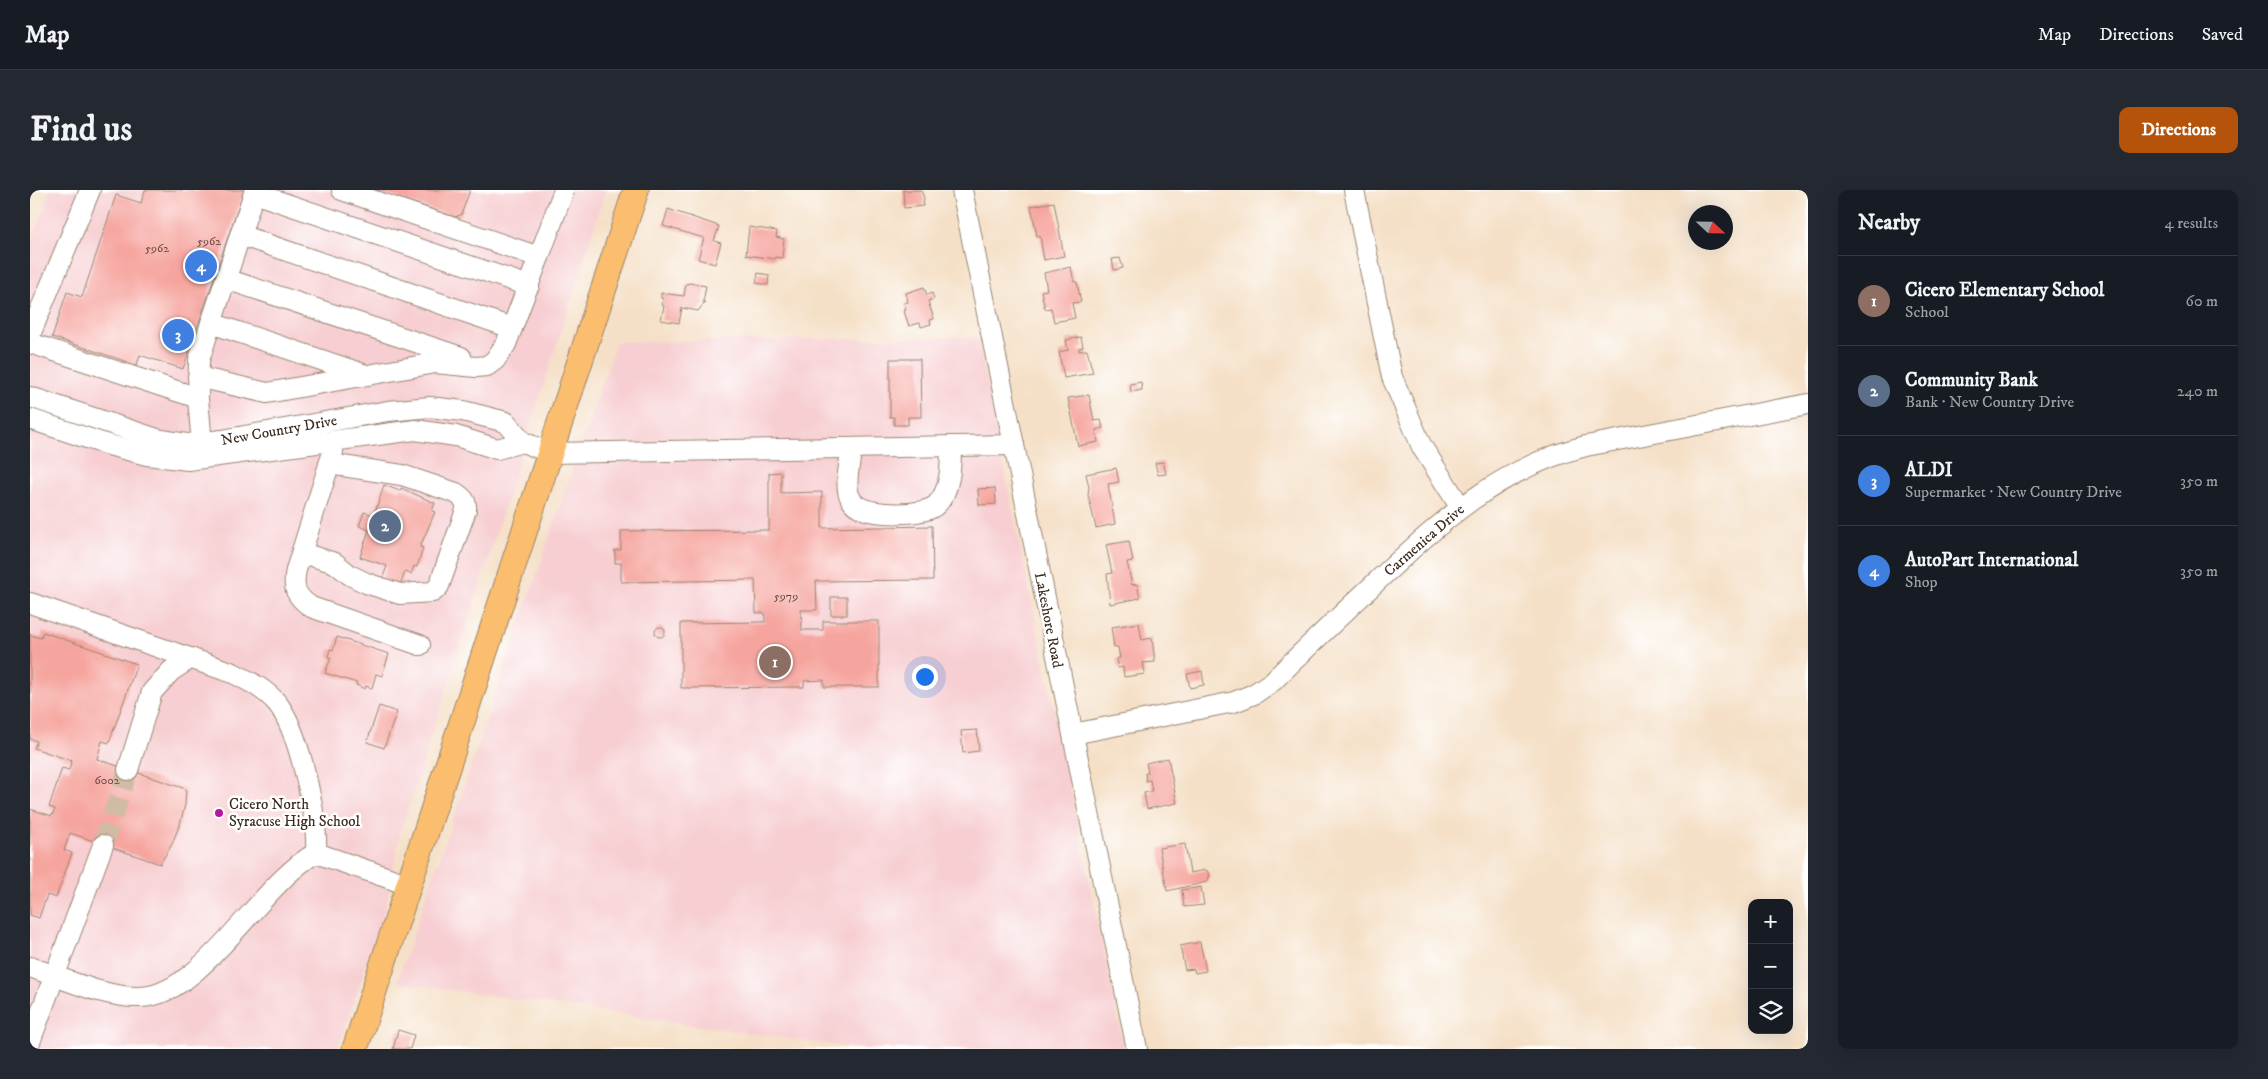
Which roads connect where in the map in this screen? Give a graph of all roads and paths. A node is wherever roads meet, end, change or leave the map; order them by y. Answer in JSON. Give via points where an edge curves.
{"nodes":[{"id":1,"x":90,"y":190,"type":"edge"},
{"id":2,"x":342,"y":190,"type":"edge"},
{"id":3,"x":564,"y":190,"type":"edge"},
{"id":4,"x":636,"y":190,"type":"edge"},
{"id":5,"x":962,"y":190,"type":"edge"},
{"id":6,"x":1354,"y":190,"type":"edge"},
{"id":7,"x":255,"y":191,"type":"edge"},
{"id":8,"x":240,"y":235,"type":"junction"},
{"id":9,"x":540,"y":257,"type":"junction"},
{"id":10,"x":226,"y":279,"type":"junction"},
{"id":11,"x":529,"y":286,"type":"junction"},
{"id":12,"x":211,"y":323,"type":"junction"},
{"id":13,"x":512,"y":328,"type":"junction"},
{"id":14,"x":30,"y":335,"type":"edge"},
{"id":15,"x":30,"y":343,"type":"edge"},
{"id":16,"x":487,"y":366,"type":"junction"},
{"id":17,"x":368,"y":376,"type":"junction"},
{"id":18,"x":198,"y":377,"type":"junction"},
{"id":19,"x":30,"y":397,"type":"edge"},
{"id":20,"x":198,"y":398,"type":"junction"},
{"id":21,"x":1808,"y":404,"type":"edge"},
{"id":22,"x":30,"y":419,"type":"edge"},
{"id":23,"x":337,"y":420,"type":"junction"},
{"id":24,"x":336,"y":440,"type":"junction"},
{"id":25,"x":523,"y":442,"type":"junction"},
{"id":26,"x":1014,"y":445,"type":"junction"},
{"id":27,"x":951,"y":446,"type":"junction"},
{"id":28,"x":852,"y":448,"type":"junction"},
{"id":29,"x":203,"y":450,"type":"junction"},
{"id":30,"x":550,"y":453,"type":"junction"},
{"id":31,"x":329,"y":464,"type":"junction"},
{"id":32,"x":1461,"y":508,"type":"junction"},
{"id":33,"x":302,"y":553,"type":"junction"},
{"id":34,"x":30,"y":604,"type":"edge"},
{"id":35,"x":420,"y":644,"type":"dead end"},
{"id":36,"x":190,"y":658,"type":"junction"},
{"id":37,"x":1073,"y":734,"type":"junction"},
{"id":38,"x":128,"y":770,"type":"tunnel mouth"},
{"id":39,"x":102,"y":845,"type":"tunnel mouth"},
{"id":40,"x":316,"y":853,"type":"junction"},
{"id":41,"x":409,"y":885,"type":"junction"},
{"id":42,"x":30,"y":967,"type":"edge"},
{"id":43,"x":54,"y":975,"type":"junction"},
{"id":44,"x":30,"y":1042,"type":"edge"},
{"id":45,"x":355,"y":1049,"type":"edge"},
{"id":46,"x":1137,"y":1049,"type":"edge"}],
"edges":[{"from":1,"to":14,"type":"street"},
{"from":2,"to":9,"type":"street"},
{"from":3,"to":9,"type":"street"},
{"from":4,"to":30,"type":"main road"},
{"from":5,"to":26,"type":"street","name":"Lakeshore Road"},
{"from":6,"to":32,"type":"street","via":[[1392,377],[1422,447]]},
{"from":7,"to":8,"type":"street"},
{"from":7,"to":11,"type":"street"},
{"from":8,"to":10,"type":"street"},
{"from":8,"to":13,"type":"street"},
{"from":9,"to":11,"type":"street"},
{"from":10,"to":12,"type":"street"},
{"from":10,"to":16,"type":"street"},
{"from":11,"to":13,"type":"street"},
{"from":12,"to":17,"type":"street"},
{"from":12,"to":18,"type":"street","via":[[199,360]]},
{"from":13,"to":16,"type":"street","via":[[506,344]]},
{"from":15,"to":20,"type":"street"},
{"from":16,"to":17,"type":"street","via":[[435,363]]},
{"from":17,"to":18,"type":"street","via":[[268,393]]},
{"from":18,"to":20,"type":"street"},
{"from":19,"to":29,"type":"street","name":"New Country Drive","via":[[157,439]]},
{"from":20,"to":29,"type":"street"},
{"from":21,"to":32,"type":"street","name":"Carmenica Drive","via":[[1558,453],[1485,490]]},
{"from":22,"to":29,"type":"street","name":"New Country Drive","via":[[147,455],[188,460]]},
{"from":23,"to":24,"type":"street"},
{"from":23,"to":25,"type":"street","name":"New Country Drive","via":[[388,410],[430,407],[506,422]]},
{"from":23,"to":29,"type":"street","name":"New Country Drive"},
{"from":24,"to":25,"type":"street","name":"New Country Drive","via":[[415,430],[456,436],[497,449]]},
{"from":24,"to":29,"type":"street","name":"New Country Drive"},
{"from":24,"to":31,"type":"street"},
{"from":25,"to":30,"type":"street","name":"New Country Drive"},
{"from":26,"to":27,"type":"street"},
{"from":26,"to":37,"type":"street","name":"Lakeshore Road"},
{"from":27,"to":28,"type":"street"},
{"from":27,"to":28,"type":"street","via":[[946,489],[937,505],[926,511],[890,513],[858,506],[850,496],[848,473]]},
{"from":28,"to":30,"type":"street"},
{"from":30,"to":41,"type":"main road"},
{"from":31,"to":33,"type":"street"},
{"from":31,"to":33,"type":"street","via":[[402,475],[438,487],[463,498],[466,510],[442,579],[433,592],[400,594],[366,583],[335,563]]},
{"from":32,"to":37,"type":"street","name":"Carmenica Drive","via":[[1432,529],[1274,681],[1254,694],[1234,702]]},
{"from":33,"to":35,"type":"street","via":[[294,582],[298,597],[311,607]]},
{"from":34,"to":36,"type":"street"},
{"from":36,"to":38,"type":"street","via":[[171,671],[152,692]]},
{"from":36,"to":40,"type":"street","via":[[254,684],[276,702],[289,721],[315,816]]},
{"from":37,"to":46,"type":"street","name":"Lakeshore Road"},
{"from":39,"to":43,"type":"street"},
{"from":40,"to":41,"type":"street"},
{"from":40,"to":43,"type":"street","via":[[286,874],[215,953],[160,993],[141,998],[121,996]]},
{"from":41,"to":45,"type":"main road"},
{"from":42,"to":43,"type":"street"},
{"from":43,"to":44,"type":"street"}]}
